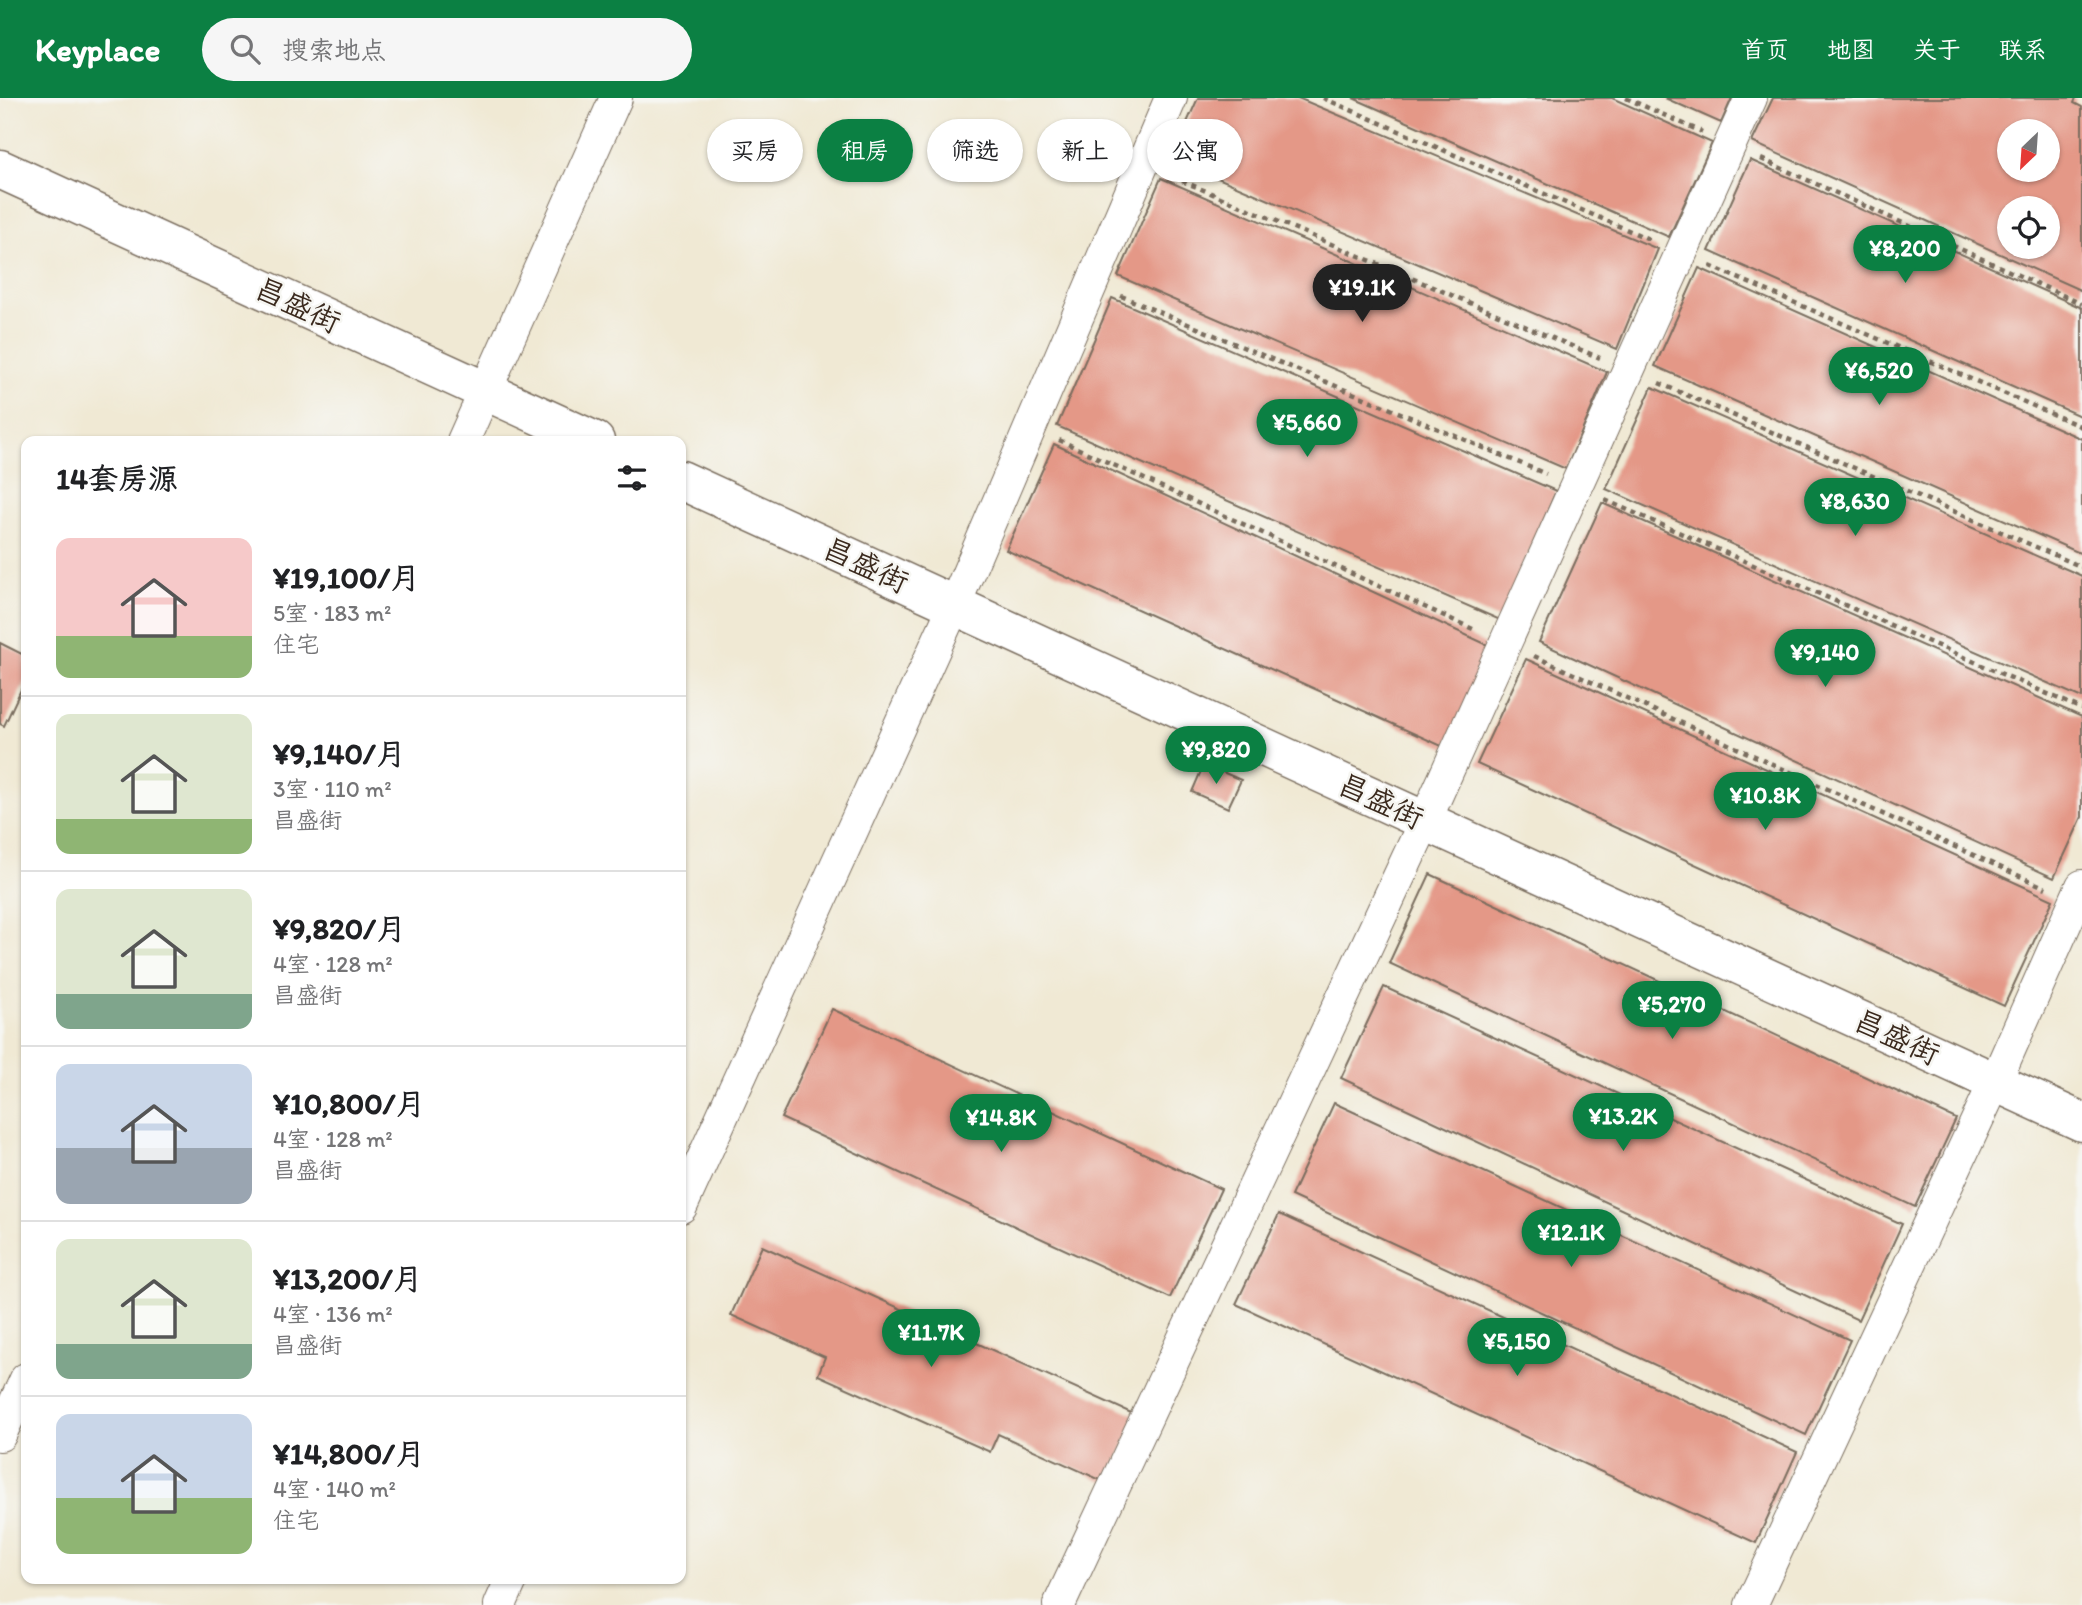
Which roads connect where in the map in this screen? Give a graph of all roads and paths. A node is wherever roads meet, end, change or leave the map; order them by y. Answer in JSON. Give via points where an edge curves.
{"nodes":[{"id":1,"x":616,"y":98,"type":"edge"},
{"id":2,"x":1171,"y":98,"type":"edge"},
{"id":3,"x":1323,"y":98,"type":"edge"},
{"id":4,"x":1626,"y":98,"type":"edge"},
{"id":5,"x":1751,"y":98,"type":"edge"},
{"id":6,"x":1730,"y":145,"type":"junction"},
{"id":7,"x":1143,"y":164,"type":"junction"},
{"id":8,"x":0,"y":169,"type":"edge"},
{"id":9,"x":1682,"y":253,"type":"junction"},
{"id":10,"x":1093,"y":284,"type":"junction"},
{"id":11,"x":2082,"y":304,"type":"edge"},
{"id":12,"x":1630,"y":371,"type":"junction"},
{"id":13,"x":486,"y":391,"type":"junction"},
{"id":14,"x":2082,"y":427,"type":"edge"},
{"id":15,"x":1032,"y":428,"type":"junction"},
{"id":16,"x":465,"y":436,"type":"edge"},
{"id":17,"x":584,"y":436,"type":"edge"},
{"id":18,"x":686,"y":482,"type":"edge"},
{"id":19,"x":1577,"y":487,"type":"junction"},
{"id":20,"x":2082,"y":567,"type":"edge"},
{"id":21,"x":954,"y":606,"type":"junction"},
{"id":22,"x":1478,"y":631,"type":"dead end"},
{"id":23,"x":1529,"y":654,"type":"dead end"},
{"id":24,"x":2082,"y":709,"type":"edge"},
{"id":25,"x":1425,"y":821,"type":"junction"},
{"id":26,"x":2079,"y":894,"type":"edge"},
{"id":27,"x":1995,"y":1082,"type":"junction"},
{"id":28,"x":2082,"y":1122,"type":"edge"},
{"id":29,"x":686,"y":1197,"type":"edge"},
{"id":30,"x":21,"y":1390,"type":"edge"},
{"id":31,"x":0,"y":1435,"type":"edge"},
{"id":32,"x":509,"y":1584,"type":"edge"},
{"id":33,"x":500,"y":1605,"type":"edge"},
{"id":34,"x":1059,"y":1605,"type":"edge"},
{"id":35,"x":1751,"y":1605,"type":"edge"}],
"edges":[{"from":1,"to":13,"type":"street"},
{"from":2,"to":7,"type":"street"},
{"from":3,"to":9,"type":"path"},
{"from":4,"to":6,"type":"path"},
{"from":5,"to":6,"type":"street"},
{"from":6,"to":9,"type":"street"},
{"from":6,"to":11,"type":"path"},
{"from":7,"to":10,"type":"street"},
{"from":7,"to":12,"type":"path"},
{"from":8,"to":13,"type":"street","name":"昌盛街"},
{"from":9,"to":12,"type":"street"},
{"from":9,"to":14,"type":"path"},
{"from":10,"to":15,"type":"street"},
{"from":10,"to":19,"type":"path"},
{"from":12,"to":19,"type":"street"},
{"from":12,"to":20,"type":"path"},
{"from":13,"to":16,"type":"street"},
{"from":13,"to":17,"type":"street","name":"昌盛街"},
{"from":15,"to":21,"type":"street"},
{"from":15,"to":22,"type":"path"},
{"from":18,"to":21,"type":"street","name":"昌盛街"},
{"from":19,"to":24,"type":"path"},
{"from":19,"to":25,"type":"street"},
{"from":21,"to":25,"type":"street","name":"昌盛街"},
{"from":21,"to":29,"type":"street"},
{"from":23,"to":26,"type":"path"},
{"from":25,"to":27,"type":"street","name":"昌盛街"},
{"from":25,"to":34,"type":"street"},
{"from":26,"to":27,"type":"street"},
{"from":27,"to":28,"type":"street","name":"昌盛街"},
{"from":27,"to":35,"type":"street"},
{"from":30,"to":31,"type":"street"},
{"from":32,"to":33,"type":"street"}]}
